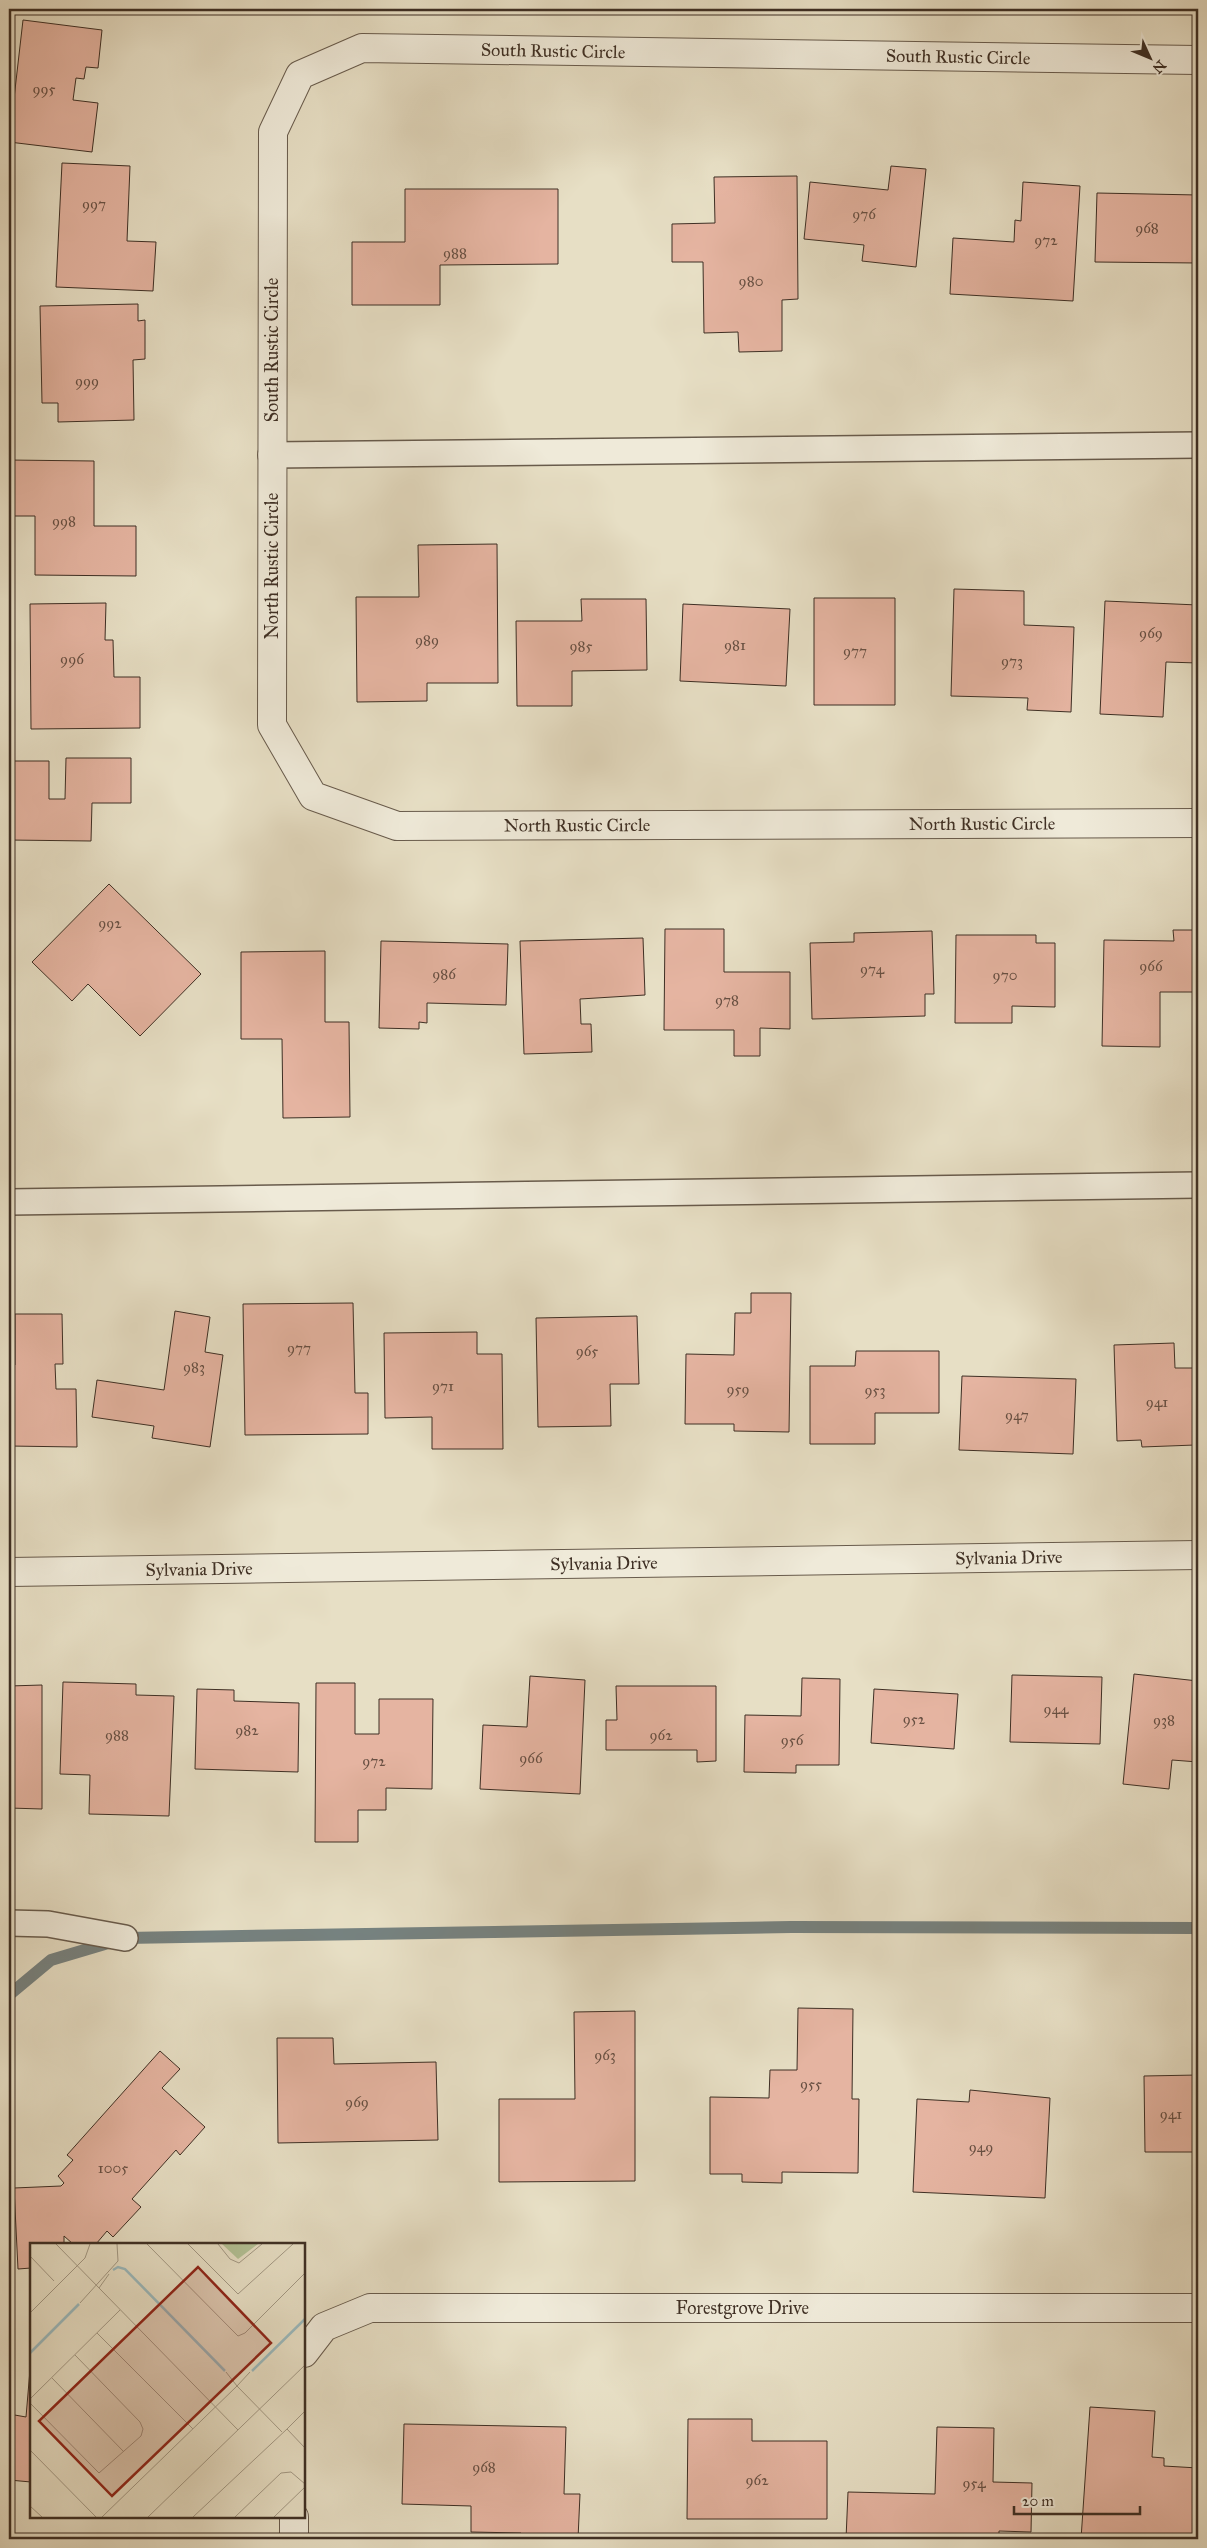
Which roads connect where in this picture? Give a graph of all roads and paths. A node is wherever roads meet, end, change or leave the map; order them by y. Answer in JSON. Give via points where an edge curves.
{"nodes":[{"id":1,"x":1198,"y":60,"type":"edge"},
{"id":2,"x":1198,"y":445,"type":"edge"},
{"id":3,"x":272,"y":455,"type":"junction"},
{"id":4,"x":1198,"y":824,"type":"edge"},
{"id":5,"x":1198,"y":1185,"type":"edge"},
{"id":6,"x":9,"y":1202,"type":"edge"},
{"id":7,"x":1198,"y":1555,"type":"edge"},
{"id":8,"x":9,"y":1572,"type":"edge"},
{"id":9,"x":9,"y":1923,"type":"edge"},
{"id":10,"x":125,"y":1938,"type":"dead end"},
{"id":11,"x":1198,"y":2308,"type":"edge"},
{"id":12,"x":305,"y":2352,"type":"edge"},
{"id":13,"x":294,"y":2518,"type":"edge"},
{"id":14,"x":294,"y":2539,"type":"edge"}],
"edges":[{"from":1,"to":3,"type":"street","name":"South Rustic Circle","via":[[362,48],[300,75],[273,132]]},
{"from":2,"to":3,"type":"lane"},
{"from":3,"to":4,"type":"street","name":"North Rustic Circle","via":[[272,725],[313,796],[397,826]]},
{"from":5,"to":6,"type":"lane"},
{"from":7,"to":8,"type":"street","name":"Sylvania Drive"},
{"from":9,"to":10,"type":"lane","via":[[48,1924]]},
{"from":11,"to":12,"type":"street","name":"Forestgrove Drive","via":[[370,2308],[324,2327]]},
{"from":13,"to":14,"type":"street"}]}
